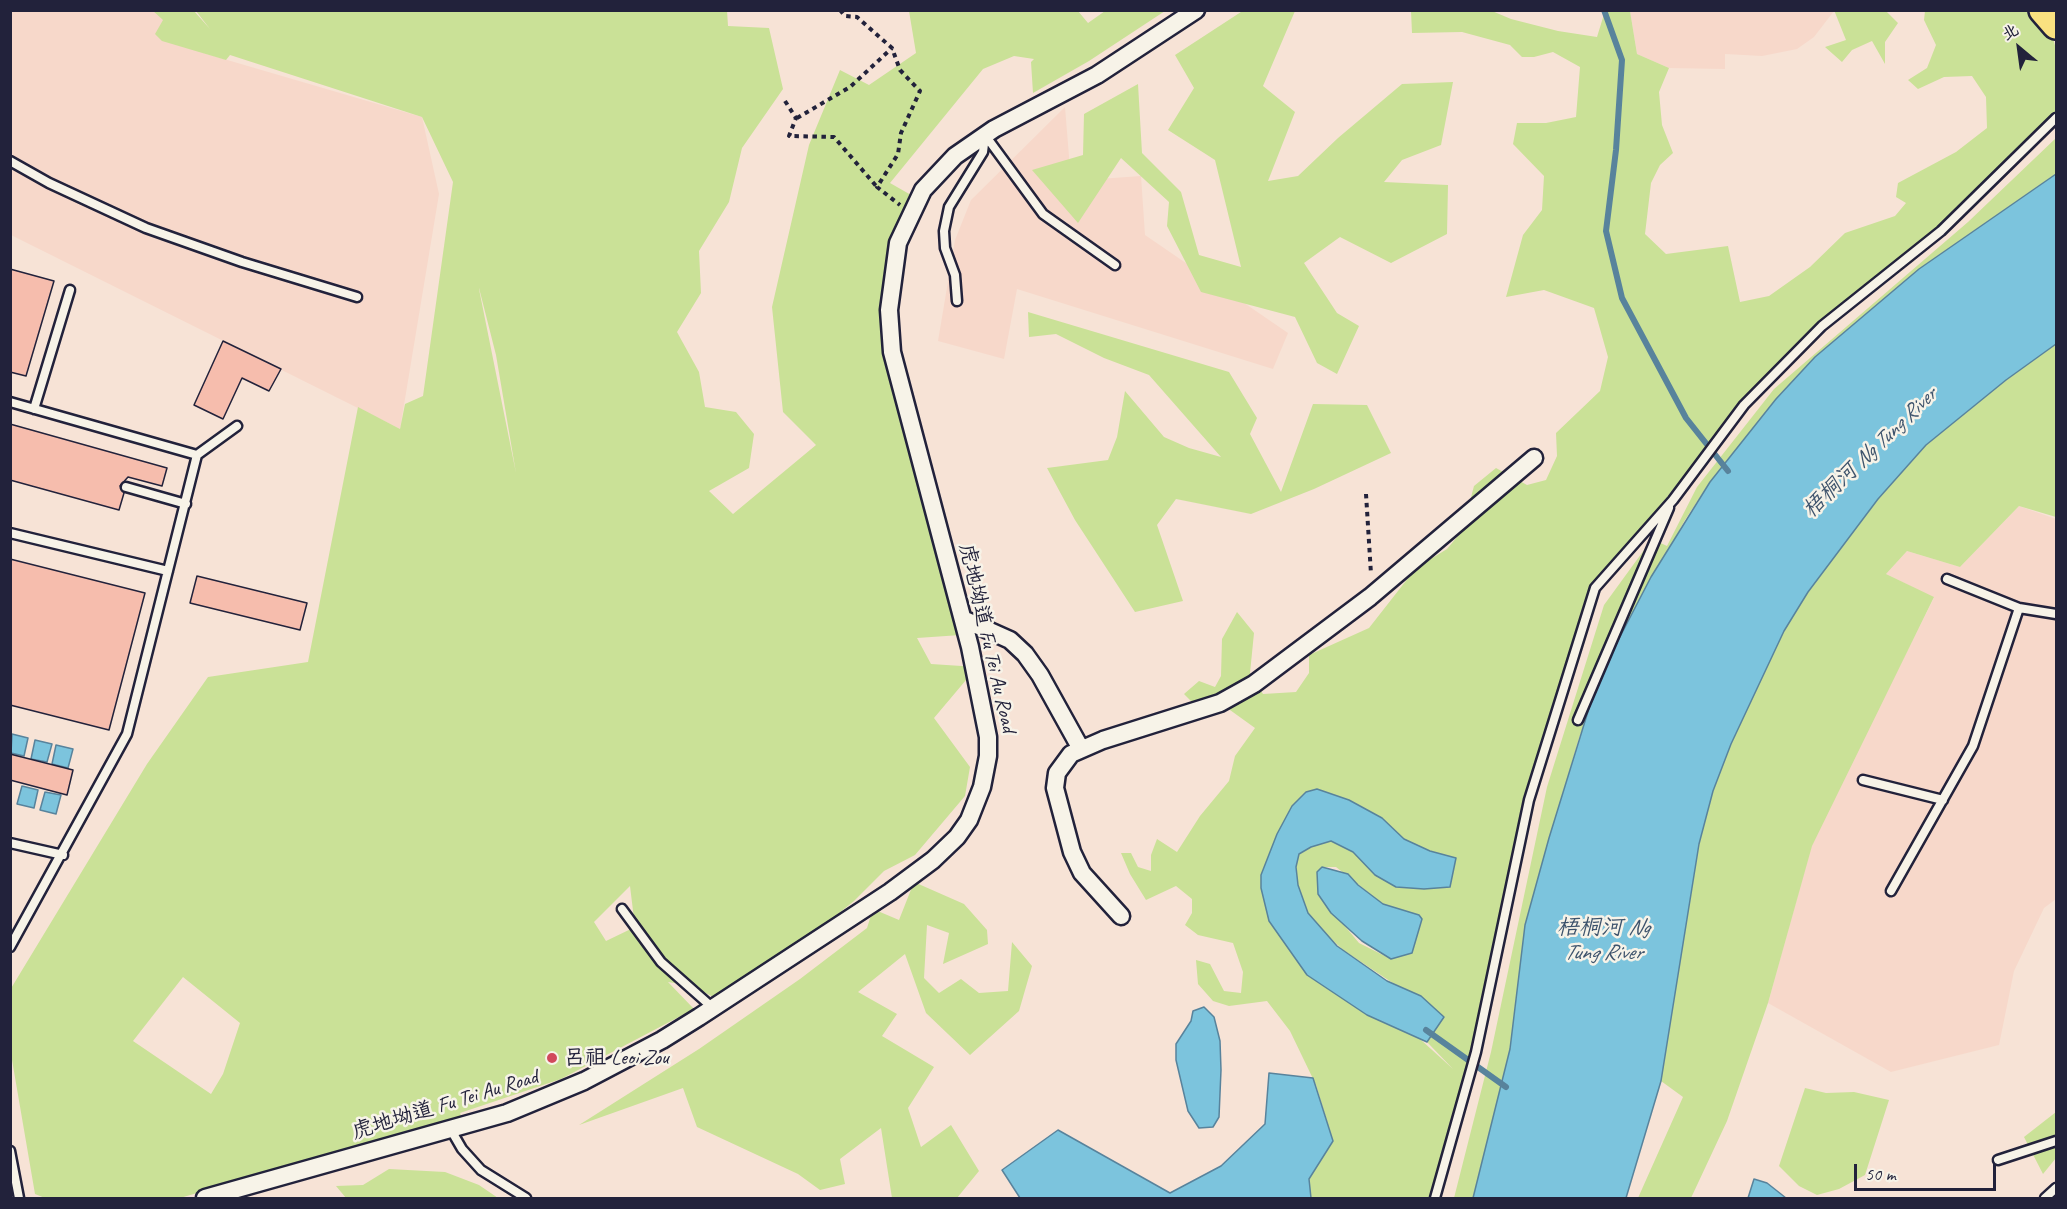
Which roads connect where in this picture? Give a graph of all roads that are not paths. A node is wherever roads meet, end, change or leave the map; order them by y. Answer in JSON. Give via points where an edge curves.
{"nodes":[{"id":1,"x":1196,"y":10,"type":"edge"},
{"id":2,"x":2043,"y":10,"type":"edge"},
{"id":3,"x":2056,"y":25,"type":"edge"},
{"id":4,"x":2056,"y":118,"type":"edge"},
{"id":5,"x":985,"y":135,"type":"junction"},
{"id":6,"x":10,"y":161,"type":"edge"},
{"id":7,"x":1115,"y":265,"type":"dead end"},
{"id":8,"x":70,"y":290,"type":"dead end"},
{"id":9,"x":357,"y":297,"type":"dead end"},
{"id":10,"x":957,"y":301,"type":"dead end"},
{"id":11,"x":10,"y":402,"type":"edge"},
{"id":12,"x":34,"y":409,"type":"junction"},
{"id":13,"x":237,"y":426,"type":"dead end"},
{"id":14,"x":197,"y":455,"type":"junction"},
{"id":15,"x":1534,"y":458,"type":"dead end"},
{"id":16,"x":126,"y":487,"type":"dead end"},
{"id":17,"x":1672,"y":501,"type":"junction"},
{"id":18,"x":186,"y":504,"type":"junction"},
{"id":19,"x":10,"y":533,"type":"edge"},
{"id":20,"x":168,"y":571,"type":"junction"},
{"id":21,"x":1947,"y":579,"type":"dead end"},
{"id":22,"x":2019,"y":608,"type":"junction"},
{"id":23,"x":2056,"y":614,"type":"edge"},
{"id":24,"x":963,"y":619,"type":"junction"},
{"id":25,"x":1578,"y":720,"type":"dead end"},
{"id":26,"x":1081,"y":749,"type":"junction"},
{"id":27,"x":1863,"y":780,"type":"dead end"},
{"id":28,"x":1942,"y":800,"type":"junction"},
{"id":29,"x":10,"y":843,"type":"edge"},
{"id":30,"x":63,"y":855,"type":"junction"},
{"id":31,"x":1891,"y":891,"type":"dead end"},
{"id":32,"x":622,"y":909,"type":"dead end"},
{"id":33,"x":1121,"y":916,"type":"dead end"},
{"id":34,"x":10,"y":947,"type":"edge"},
{"id":35,"x":712,"y":1008,"type":"junction"},
{"id":36,"x":452,"y":1130,"type":"junction"},
{"id":37,"x":2056,"y":1141,"type":"edge"},
{"id":38,"x":10,"y":1151,"type":"edge"},
{"id":39,"x":1998,"y":1160,"type":"dead end"},
{"id":40,"x":2056,"y":1188,"type":"edge"},
{"id":41,"x":19,"y":1198,"type":"edge"},
{"id":42,"x":205,"y":1198,"type":"edge"},
{"id":43,"x":526,"y":1198,"type":"edge"},
{"id":44,"x":1436,"y":1198,"type":"edge"},
{"id":45,"x":2045,"y":1198,"type":"edge"}],
"edges":[{"from":1,"to":5,"type":"street","name":"虎地坳道 Fu Tei Au Road","via":[[1098,75]]},
{"from":2,"to":3,"type":"main road"},
{"from":4,"to":17,"type":"lane","via":[[1941,231],[1822,327],[1744,405]]},
{"from":5,"to":7,"type":"lane","via":[[1043,214]]},
{"from":5,"to":10,"type":"lane","via":[[983,152],[949,207],[944,231]]},
{"from":5,"to":24,"type":"street","name":"虎地坳道 Fu Tei Au Road","via":[[955,156],[923,190],[898,243],[892,274],[890,334]]},
{"from":6,"to":9,"type":"lane","via":[[146,228]]},
{"from":8,"to":12,"type":"lane"},
{"from":11,"to":12,"type":"lane"},
{"from":12,"to":14,"type":"lane"},
{"from":13,"to":14,"type":"lane"},
{"from":14,"to":18,"type":"lane"},
{"from":15,"to":26,"type":"street","via":[[1370,597],[1254,684],[1220,703]]},
{"from":16,"to":18,"type":"lane"},
{"from":17,"to":25,"type":"lane"},
{"from":17,"to":44,"type":"lane","via":[[1595,588],[1529,801],[1476,1052]]},
{"from":18,"to":20,"type":"lane"},
{"from":19,"to":20,"type":"lane"},
{"from":20,"to":30,"type":"lane","via":[[127,734]]},
{"from":21,"to":22,"type":"lane"},
{"from":22,"to":23,"type":"lane"},
{"from":22,"to":28,"type":"lane","via":[[1973,746]]},
{"from":24,"to":26,"type":"street","via":[[1010,640],[1025,654]]},
{"from":24,"to":35,"type":"street","name":"虎地坳道 Fu Tei Au Road","via":[[988,737],[982,788],[969,820],[933,860],[890,892]]},
{"from":26,"to":33,"type":"street","via":[[1071,754],[1057,773],[1055,788],[1072,852],[1082,873]]},
{"from":27,"to":28,"type":"lane"},
{"from":28,"to":31,"type":"lane"},
{"from":29,"to":30,"type":"lane"},
{"from":30,"to":34,"type":"lane"},
{"from":32,"to":35,"type":"lane","via":[[661,962]]},
{"from":35,"to":36,"type":"street","name":"虎地坳道 Fu Tei Au Road","via":[[662,1040],[584,1081],[507,1113]]},
{"from":36,"to":42,"type":"street","name":"虎地坳道 Fu Tei Au Road"},
{"from":36,"to":43,"type":"lane","via":[[462,1149],[481,1170]]},
{"from":37,"to":39,"type":"lane"},
{"from":38,"to":41,"type":"lane"},
{"from":40,"to":45,"type":"lane"}]}
